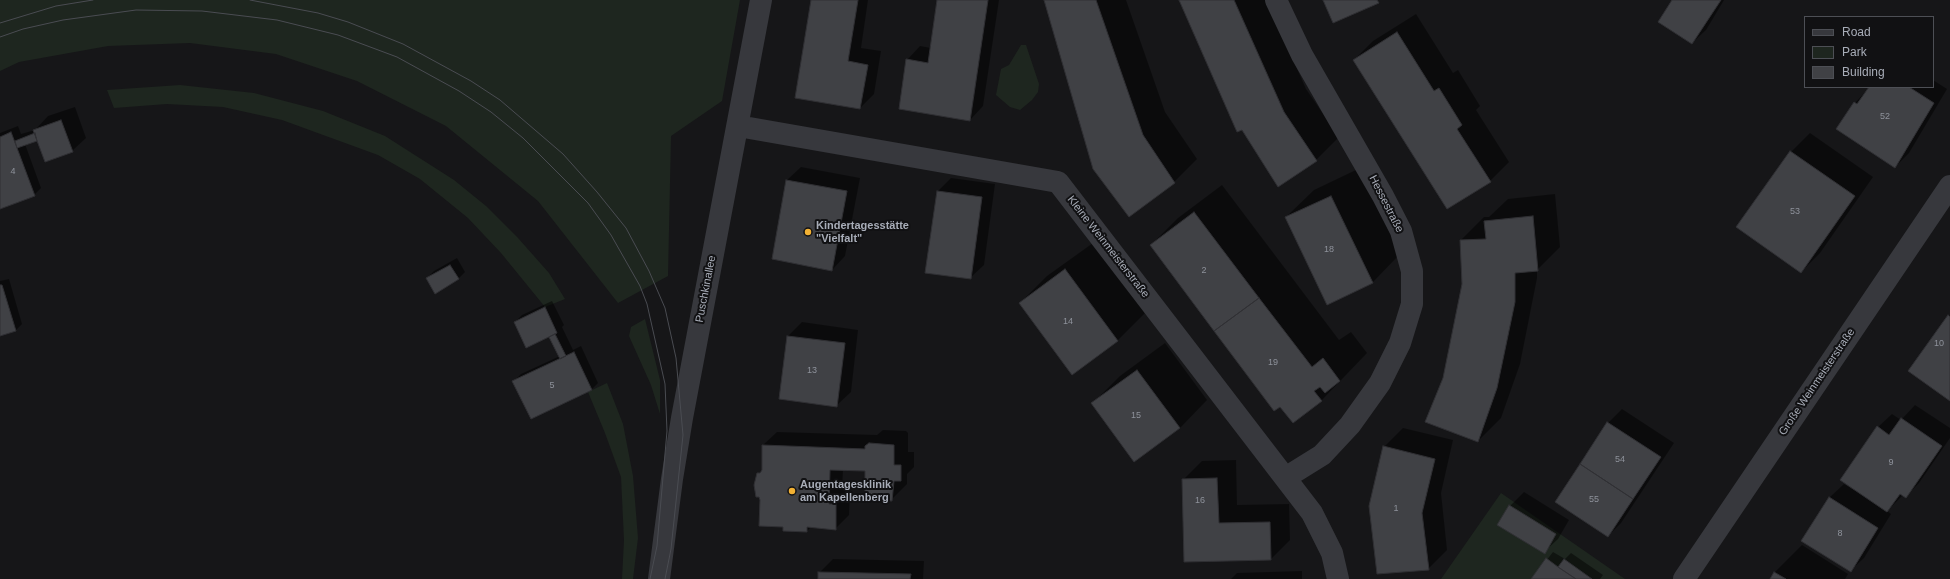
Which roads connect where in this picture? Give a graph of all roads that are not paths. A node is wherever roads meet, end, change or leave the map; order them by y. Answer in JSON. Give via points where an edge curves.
{"nodes":[{"id":1,"x":761,"y":0,"type":"edge"},
{"id":2,"x":1276,"y":0,"type":"edge"},
{"id":3,"x":738,"y":126,"type":"junction"},
{"id":4,"x":1950,"y":186,"type":"edge"},
{"id":5,"x":1285,"y":478,"type":"junction"},
{"id":6,"x":659,"y":579,"type":"edge"},
{"id":7,"x":1338,"y":579,"type":"edge"},
{"id":8,"x":1684,"y":579,"type":"edge"}],
"edges":[{"from":1,"to":3,"type":"street","name":"Puschkinallee"},
{"from":2,"to":5,"type":"street","name":"Hessestraße","via":[[1302,55],[1401,231],[1412,271],[1412,304],[1400,343],[1380,383],[1350,425],[1322,455]]},
{"from":3,"to":5,"type":"street","name":"Kleine Weinmeisterstraße","via":[[1058,182]]},
{"from":3,"to":6,"type":"street","name":"Puschkinallee","via":[[682,418]]},
{"from":4,"to":8,"type":"street","name":"Große Weinmeisterstraße"},
{"from":5,"to":7,"type":"street","name":"Kleine Weinmeisterstraße","via":[[1312,513],[1332,553]]}]}
